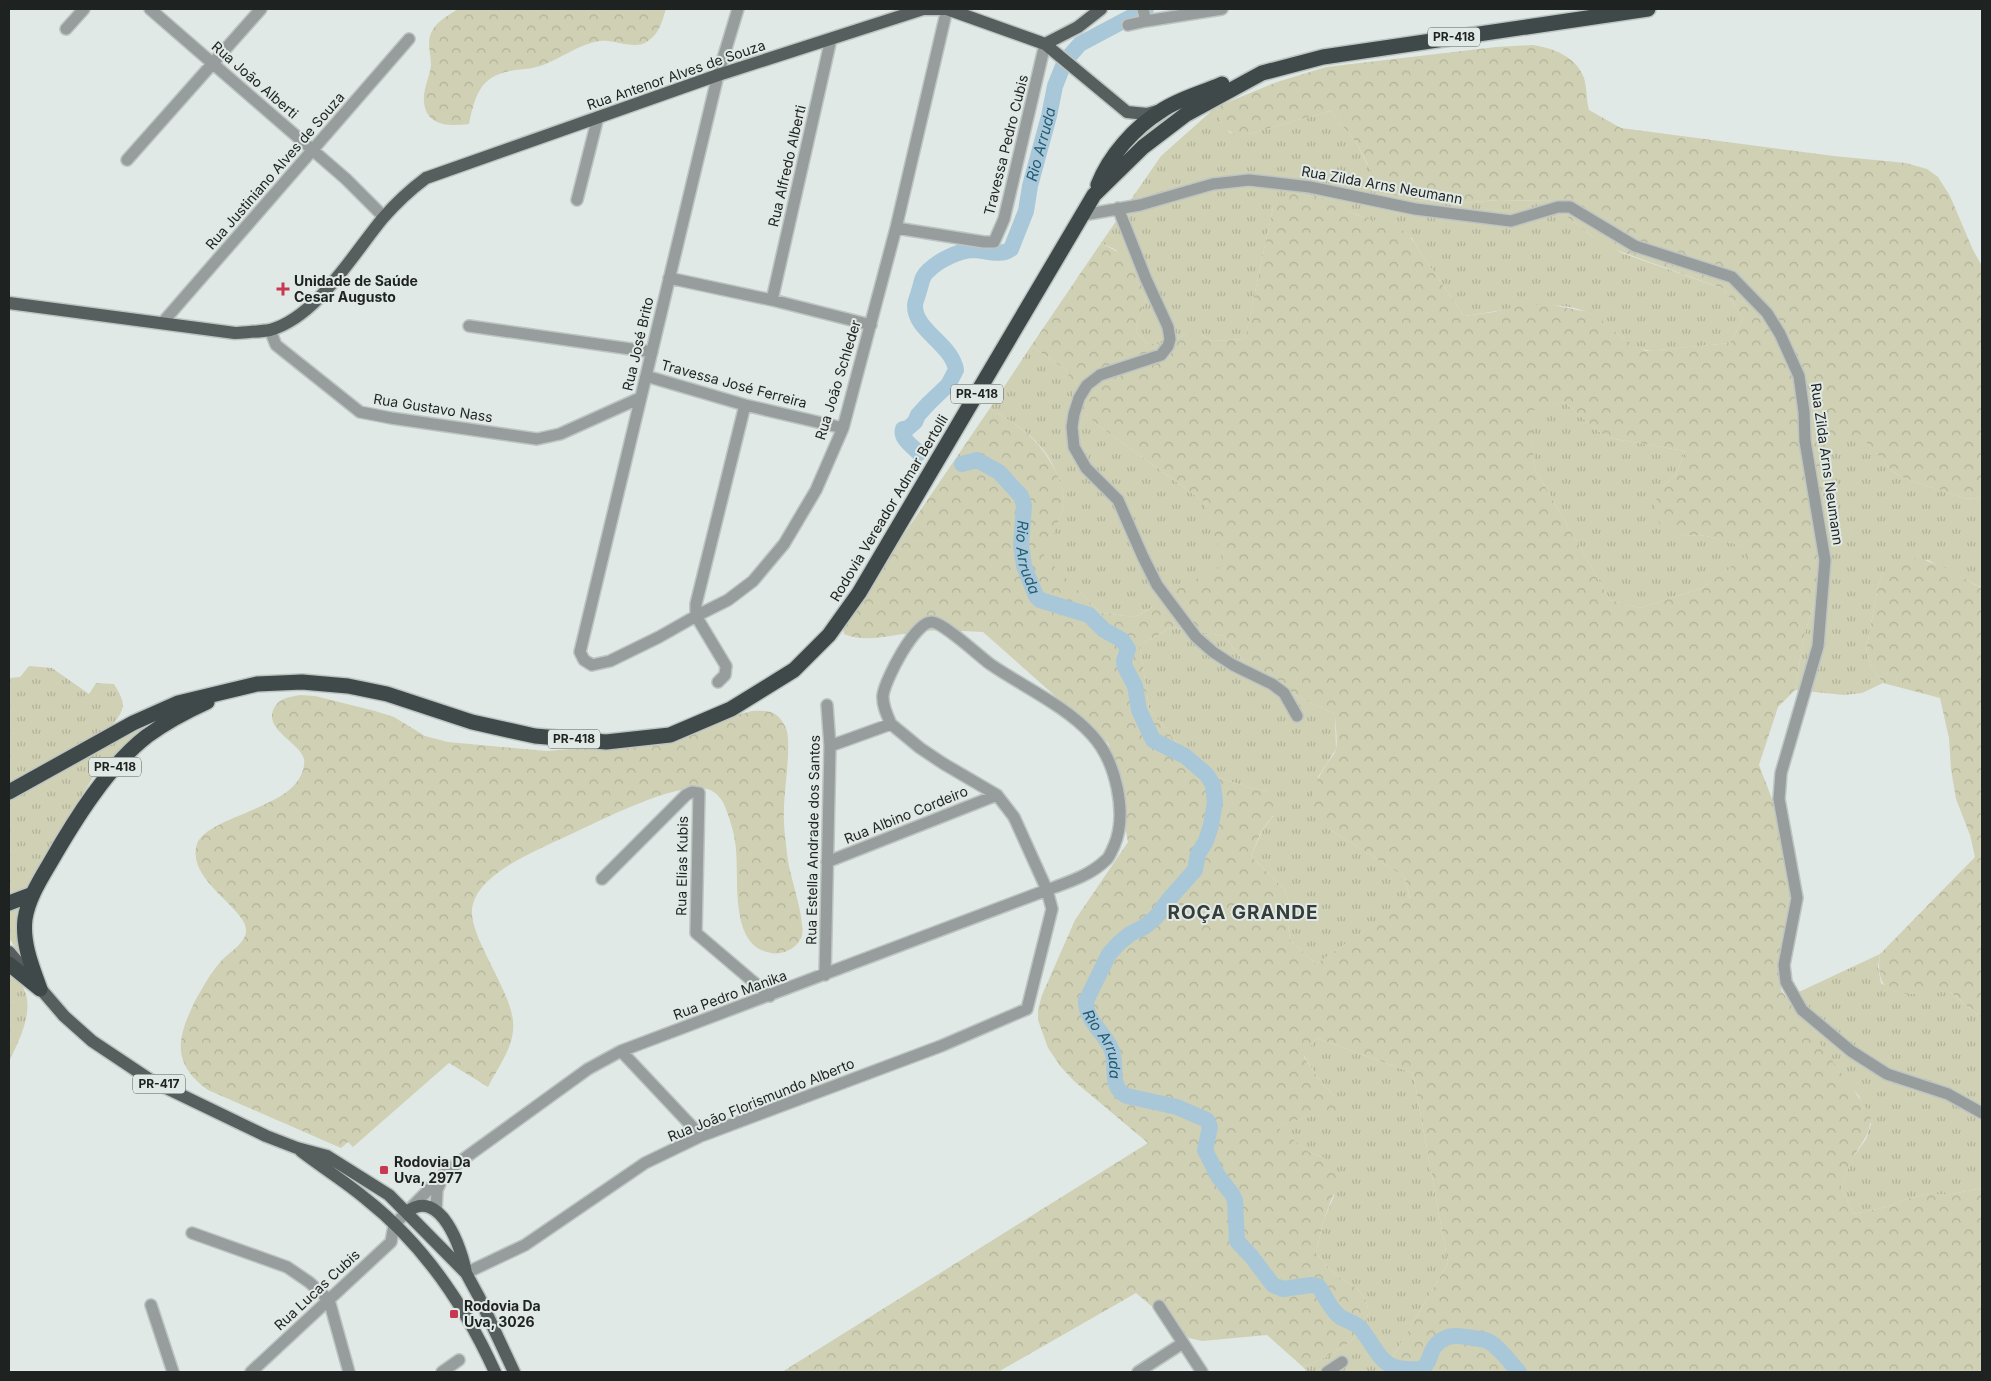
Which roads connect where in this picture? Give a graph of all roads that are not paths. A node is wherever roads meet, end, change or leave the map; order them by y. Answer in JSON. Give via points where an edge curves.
{"nodes":[{"id":1,"x":84,"y":9,"type":"edge"},
{"id":2,"x":150,"y":9,"type":"edge"},
{"id":3,"x":261,"y":9,"type":"edge"},
{"id":4,"x":738,"y":9,"type":"edge"},
{"id":5,"x":947,"y":9,"type":"edge"},
{"id":6,"x":1101,"y":9,"type":"edge"},
{"id":7,"x":1143,"y":9,"type":"edge"},
{"id":8,"x":1222,"y":9,"type":"edge"},
{"id":9,"x":1648,"y":9,"type":"edge"},
{"id":10,"x":1146,"y":21,"type":"junction"},
{"id":11,"x":1128,"y":25,"type":"dead end"},
{"id":12,"x":66,"y":28,"type":"dead end"},
{"id":13,"x":409,"y":39,"type":"dead end"},
{"id":14,"x":831,"y":39,"type":"junction"},
{"id":15,"x":1045,"y":44,"type":"junction"},
{"id":16,"x":214,"y":63,"type":"junction"},
{"id":17,"x":1262,"y":73,"type":"junction"},
{"id":18,"x":718,"y":75,"type":"junction"},
{"id":19,"x":1162,"y":110,"type":"junction"},
{"id":20,"x":1127,"y":112,"type":"junction"},
{"id":21,"x":598,"y":117,"type":"junction"},
{"id":22,"x":1132,"y":134,"type":"junction"},
{"id":23,"x":312,"y":150,"type":"junction"},
{"id":24,"x":127,"y":160,"type":"dead end"},
{"id":25,"x":1094,"y":195,"type":"junction"},
{"id":26,"x":577,"y":200,"type":"dead end"},
{"id":27,"x":1118,"y":208,"type":"junction"},
{"id":28,"x":1083,"y":215,"type":"junction"},
{"id":29,"x":384,"y":217,"type":"junction"},
{"id":30,"x":896,"y":228,"type":"junction"},
{"id":31,"x":669,"y":278,"type":"junction"},
{"id":32,"x":772,"y":300,"type":"junction"},
{"id":33,"x":9,"y":303,"type":"edge"},
{"id":34,"x":163,"y":322,"type":"junction"},
{"id":35,"x":871,"y":325,"type":"junction"},
{"id":36,"x":469,"y":326,"type":"dead end"},
{"id":37,"x":270,"y":330,"type":"junction"},
{"id":38,"x":652,"y":352,"type":"junction"},
{"id":39,"x":646,"y":376,"type":"junction"},
{"id":40,"x":640,"y":398,"type":"junction"},
{"id":41,"x":745,"y":405,"type":"junction"},
{"id":42,"x":843,"y":428,"type":"junction"},
{"id":43,"x":696,"y":616,"type":"junction"},
{"id":44,"x":610,"y":661,"type":"joint"},
{"id":45,"x":718,"y":682,"type":"dead end"},
{"id":46,"x":243,"y":687,"type":"junction"},
{"id":47,"x":827,"y":705,"type":"dead end"},
{"id":48,"x":1297,"y":716,"type":"dead end"},
{"id":49,"x":891,"y":724,"type":"junction"},
{"id":50,"x":830,"y":746,"type":"junction"},
{"id":51,"x":9,"y":792,"type":"edge"},
{"id":52,"x":997,"y":795,"type":"junction"},
{"id":53,"x":827,"y":862,"type":"junction"},
{"id":54,"x":602,"y":880,"type":"dead end"},
{"id":55,"x":1046,"y":890,"type":"junction"},
{"id":56,"x":33,"y":894,"type":"junction"},
{"id":57,"x":9,"y":903,"type":"edge"},
{"id":58,"x":9,"y":952,"type":"edge"},
{"id":59,"x":9,"y":964,"type":"edge"},
{"id":60,"x":825,"y":975,"type":"junction"},
{"id":61,"x":40,"y":989,"type":"junction"},
{"id":62,"x":770,"y":996,"type":"junction"},
{"id":63,"x":621,"y":1051,"type":"junction"},
{"id":64,"x":1982,"y":1112,"type":"edge"},
{"id":65,"x":701,"y":1136,"type":"junction"},
{"id":66,"x":297,"y":1148,"type":"junction"},
{"id":67,"x":447,"y":1171,"type":"junction"},
{"id":68,"x":436,"y":1211,"type":"junction"},
{"id":69,"x":407,"y":1212,"type":"junction"},
{"id":70,"x":394,"y":1225,"type":"junction"},
{"id":71,"x":192,"y":1233,"type":"dead end"},
{"id":72,"x":466,"y":1272,"type":"junction"},
{"id":73,"x":329,"y":1300,"type":"junction"},
{"id":74,"x":151,"y":1305,"type":"dead end"},
{"id":75,"x":1159,"y":1306,"type":"dead end"},
{"id":76,"x":1183,"y":1343,"type":"junction"},
{"id":77,"x":459,"y":1360,"type":"dead end"},
{"id":78,"x":1342,"y":1362,"type":"dead end"},
{"id":79,"x":172,"y":1372,"type":"edge"},
{"id":80,"x":251,"y":1372,"type":"edge"},
{"id":81,"x":349,"y":1372,"type":"edge"},
{"id":82,"x":442,"y":1372,"type":"edge"},
{"id":83,"x":495,"y":1372,"type":"edge"},
{"id":84,"x":514,"y":1372,"type":"edge"},
{"id":85,"x":1138,"y":1372,"type":"edge"},
{"id":86,"x":1202,"y":1372,"type":"edge"},
{"id":87,"x":1327,"y":1372,"type":"edge"}],
"edges":[{"from":1,"to":12,"type":"street"},
{"from":2,"to":16,"type":"street","name":"Rua João Alberti"},
{"from":3,"to":16,"type":"street"},
{"from":4,"to":18,"type":"street","name":"Rua José Brito"},
{"from":5,"to":14,"type":"main road","name":"Rua Antenor Alves de Souza","via":[[923,9]]},
{"from":5,"to":15,"type":"main road","name":"Rua Antenor Alves de Souza"},
{"from":5,"to":30,"type":"street","name":"Rua João Schleder"},
{"from":6,"to":15,"type":"main road","via":[[1078,27]]},
{"from":7,"to":10,"type":"street"},
{"from":8,"to":10,"type":"street"},
{"from":9,"to":17,"type":"highway","name":"Rodovia Vereador Admar Bertolli","number":"PR-418","via":[[1323,57]]},
{"from":10,"to":11,"type":"street"},
{"from":13,"to":23,"type":"street","name":"Rua Justiniano Alves de Souza"},
{"from":14,"to":18,"type":"main road","name":"Rua Antenor Alves de Souza"},
{"from":14,"to":32,"type":"street","name":"Rua Alfredo Alberti"},
{"from":15,"to":20,"type":"main road","name":"Rua Antenor Alves de Souza"},
{"from":15,"to":30,"type":"street","name":"Travessa Pedro Cubis","via":[[1004,220],[994,242]]},
{"from":16,"to":23,"type":"street","name":"Rua João Alberti"},
{"from":16,"to":24,"type":"street"},
{"from":17,"to":19,"type":"highway","via":[[1224,83]]},
{"from":17,"to":25,"type":"highway","name":"Rodovia Vereador Admar Bertolli","number":"PR-418","via":[[1185,115],[1143,147]]},
{"from":18,"to":21,"type":"main road","name":"Rua Antenor Alves de Souza"},
{"from":18,"to":31,"type":"street","name":"Rua José Brito"},
{"from":19,"to":20,"type":"main road","via":[[1147,114]]},
{"from":19,"to":22,"type":"highway"},
{"from":20,"to":22,"type":"main road"},
{"from":21,"to":26,"type":"street"},
{"from":21,"to":29,"type":"main road","name":"Rua Antenor Alves de Souza","via":[[426,178],[407,192]]},
{"from":22,"to":25,"type":"highway","via":[[1114,156]]},
{"from":23,"to":29,"type":"street","name":"Rua João Alberti"},
{"from":23,"to":34,"type":"street","name":"Rua Justiniano Alves de Souza"},
{"from":25,"to":28,"type":"highway","name":"Rodovia Vereador Admar Bertolli","number":"PR-418"},
{"from":27,"to":28,"type":"street","name":"Rua Zilda Arns Neumann"},
{"from":27,"to":48,"type":"street","via":[[1168,327],[1170,339],[1161,355],[1100,375],[1087,385],[1078,398],[1074,414],[1074,447],[1086,468],[1118,500],[1158,585],[1196,637],[1233,665],[1284,693]]},
{"from":27,"to":64,"type":"street","name":"Rua Zilda Arns Neumann","via":[[1213,184],[1249,180],[1310,187],[1415,209],[1511,221],[1558,207],[1570,207],[1635,246],[1732,278],[1767,313],[1799,376],[1805,441],[1826,560],[1818,646],[1781,773],[1779,799],[1797,898],[1784,965],[1786,982],[1802,1010],[1851,1051],[1887,1074],[1948,1094]]},
{"from":28,"to":46,"type":"highway","name":"Rodovia Vereador Admar Bertolli","number":"PR-418","via":[[839,621],[794,670],[731,709],[670,735],[606,742],[535,736],[472,722],[386,694],[348,686],[302,682]]},
{"from":29,"to":37,"type":"main road","name":"Rua Antenor Alves de Souza","via":[[320,298],[295,318]]},
{"from":30,"to":35,"type":"street","name":"Rua João Schleder"},
{"from":31,"to":32,"type":"street"},
{"from":31,"to":38,"type":"street","name":"Rua José Brito"},
{"from":32,"to":35,"type":"street"},
{"from":33,"to":34,"type":"main road"},
{"from":34,"to":37,"type":"main road","via":[[235,333]]},
{"from":35,"to":42,"type":"street","name":"Rua João Schleder"},
{"from":36,"to":38,"type":"street"},
{"from":37,"to":40,"type":"street","name":"Rua Gustavo Nass","via":[[276,345],[360,412],[391,418],[536,439],[560,434]]},
{"from":38,"to":39,"type":"street","name":"Rua José Brito"},
{"from":39,"to":40,"type":"street","name":"Rua José Brito"},
{"from":39,"to":41,"type":"street","name":"Travessa José Ferreira"},
{"from":40,"to":44,"type":"street","name":"Rua José Brito","via":[[580,652],[592,665]]},
{"from":41,"to":42,"type":"street","name":"Travessa José Ferreira"},
{"from":41,"to":43,"type":"street","via":[[696,604]]},
{"from":42,"to":43,"type":"street","name":"Rua João Schleder","via":[[816,490],[784,544],[753,581],[728,600]]},
{"from":43,"to":44,"type":"street","name":"Rua João Schleder"},
{"from":43,"to":45,"type":"street","via":[[726,666],[725,675]]},
{"from":46,"to":51,"type":"highway","name":"Rodovia Vereador Admar Bertolli","number":"PR-418","via":[[178,703],[133,723]]},
{"from":46,"to":56,"type":"highway","name":"Rodovia Vereador Admar Bertolli","number":"PR-418","via":[[195,708],[147,736],[108,774],[66,834]]},
{"from":47,"to":50,"type":"street","name":"Rua Estella Andrade dos Santos"},
{"from":49,"to":50,"type":"street"},
{"from":49,"to":52,"type":"street","via":[[920,748]]},
{"from":49,"to":55,"type":"street","name":"Rua Pedro Manika","via":[[884,709],[886,684],[919,628],[934,622],[978,656],[1063,710],[1093,736],[1111,765],[1118,790],[1117,838],[1108,858],[1084,876]]},
{"from":50,"to":53,"type":"street","name":"Rua Estella Andrade dos Santos"},
{"from":52,"to":53,"type":"street","name":"Rua Albino Cordeiro"},
{"from":52,"to":55,"type":"street","via":[[1014,817]]},
{"from":53,"to":60,"type":"street","name":"Rua Estella Andrade dos Santos"},
{"from":54,"to":62,"type":"street","name":"Rua Elias Kubis","via":[[686,795],[699,793],[696,933]]},
{"from":55,"to":60,"type":"street","name":"Rua Pedro Manika"},
{"from":55,"to":65,"type":"street","name":"Rua João Florismundo Alberto","via":[[1052,909],[1028,1009],[940,1046]]},
{"from":56,"to":57,"type":"highway"},
{"from":56,"to":61,"type":"highway","name":"Rodovia Vereador Admar Bertolli","via":[[25,918],[25,941]]},
{"from":58,"to":61,"type":"main road","number":"PR-417"},
{"from":59,"to":61,"type":"highway"},
{"from":60,"to":62,"type":"street","name":"Rua Pedro Manika"},
{"from":61,"to":66,"type":"main road","number":"PR-417","via":[[92,1041],[152,1081]]},
{"from":62,"to":63,"type":"street","name":"Rua Pedro Manika"},
{"from":63,"to":65,"type":"street"},
{"from":63,"to":67,"type":"street","name":"Rua Pedro Manika","via":[[588,1069]]},
{"from":65,"to":72,"type":"street","name":"Rua João Florismundo Alberto","via":[[645,1163],[525,1245]]},
{"from":66,"to":69,"type":"main road","number":"PR-417","via":[[327,1156],[389,1195]]},
{"from":66,"to":70,"type":"main road","number":"PR-417","via":[[367,1199]]},
{"from":67,"to":68,"type":"street","name":"Rua Pedro Manika","via":[[437,1190]]},
{"from":67,"to":69,"type":"street","name":"Rua Pedro Manika"},
{"from":68,"to":69,"type":"main road","via":[[419,1205]]},
{"from":68,"to":72,"type":"main road","via":[[458,1242]]},
{"from":69,"to":70,"type":"street","name":"Rua Pedro Manika"},
{"from":69,"to":72,"type":"main road","number":"PR-417"},
{"from":70,"to":73,"type":"street","name":"Rua Lucas Cubis","via":[[391,1242]]},
{"from":70,"to":83,"type":"main road","number":"PR-417","via":[[438,1271]]},
{"from":71,"to":73,"type":"street","via":[[286,1267]]},
{"from":72,"to":84,"type":"main road","number":"PR-417"},
{"from":73,"to":80,"type":"street","name":"Rua Lucas Cubis"},
{"from":73,"to":81,"type":"street"},
{"from":74,"to":79,"type":"street"},
{"from":75,"to":76,"type":"street"},
{"from":76,"to":85,"type":"street"},
{"from":76,"to":86,"type":"street"},
{"from":77,"to":82,"type":"street"},
{"from":78,"to":87,"type":"street"}]}
